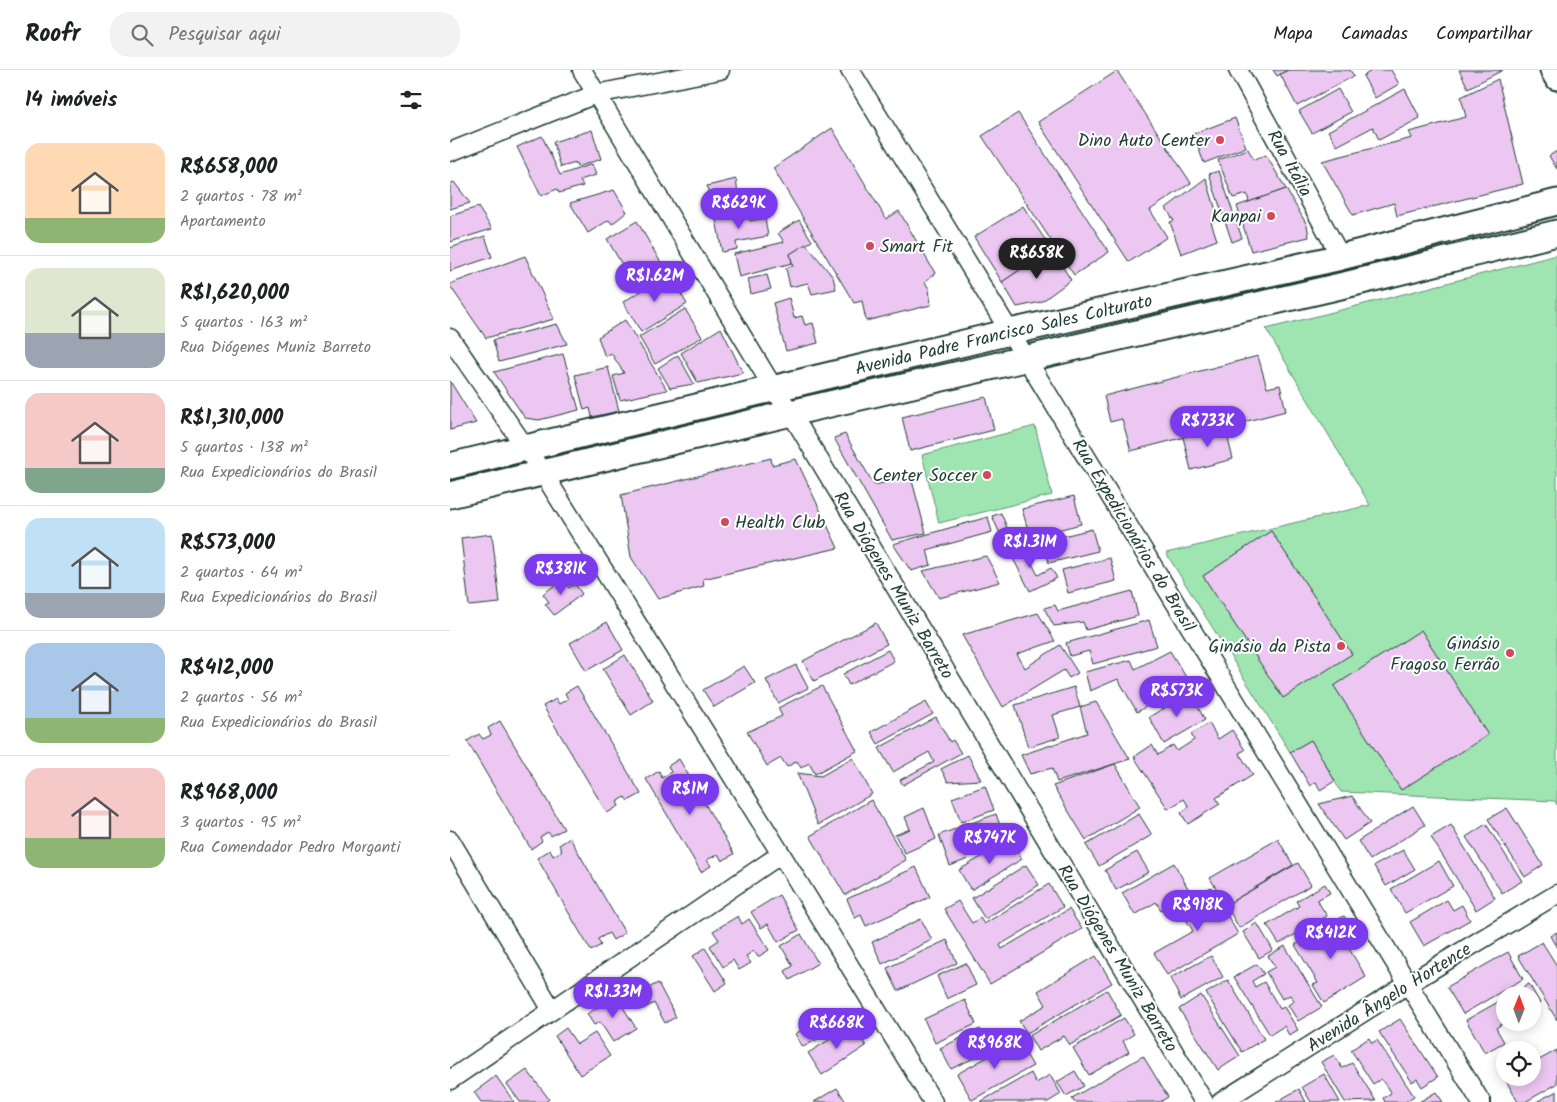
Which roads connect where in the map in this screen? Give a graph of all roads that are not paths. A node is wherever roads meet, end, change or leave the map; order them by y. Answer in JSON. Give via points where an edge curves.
{"nodes":[{"id":1,"x":582,"y":70,"type":"edge"},
{"id":2,"x":720,"y":70,"type":"edge"},
{"id":3,"x":850,"y":70,"type":"edge"},
{"id":4,"x":1238,"y":70,"type":"edge"},
{"id":5,"x":1553,"y":70,"type":"edge"},
{"id":6,"x":1557,"y":77,"type":"edge"},
{"id":7,"x":596,"y":94,"type":"junction"},
{"id":8,"x":450,"y":152,"type":"edge"},
{"id":9,"x":1557,"y":202,"type":"edge"},
{"id":10,"x":1557,"y":232,"type":"edge"},
{"id":11,"x":1341,"y":257,"type":"junction"},
{"id":12,"x":1349,"y":284,"type":"junction"},
{"id":13,"x":1010,"y":332,"type":"junction"},
{"id":14,"x":450,"y":338,"type":"edge"},
{"id":15,"x":1026,"y":358,"type":"junction"},
{"id":16,"x":774,"y":389,"type":"junction"},
{"id":17,"x":791,"y":413,"type":"junction"},
{"id":18,"x":526,"y":448,"type":"junction"},
{"id":19,"x":450,"y":466,"type":"edge"},
{"id":20,"x":543,"y":473,"type":"junction"},
{"id":21,"x":450,"y":495,"type":"edge"},
{"id":22,"x":450,"y":840,"type":"edge"},
{"id":23,"x":781,"y":854,"type":"junction"},
{"id":24,"x":1557,"y":894,"type":"edge"},
{"id":25,"x":1408,"y":984,"type":"junction"},
{"id":26,"x":552,"y":1010,"type":"junction"},
{"id":27,"x":450,"y":1080,"type":"edge"},
{"id":28,"x":934,"y":1102,"type":"edge"},
{"id":29,"x":1204,"y":1102,"type":"edge"},
{"id":30,"x":1221,"y":1102,"type":"edge"},
{"id":31,"x":1481,"y":1102,"type":"edge"}],
"edges":[{"from":1,"to":7,"type":"street","name":"Rua Diógenes Muniz Barreto"},
{"from":2,"to":7,"type":"street"},
{"from":3,"to":13,"type":"street","name":"Rua Expedicionários do Brasil"},
{"from":4,"to":11,"type":"street","name":"Rua Itália"},
{"from":5,"to":6,"type":"main road"},
{"from":7,"to":8,"type":"street"},
{"from":7,"to":16,"type":"street","name":"Rua Diógenes Muniz Barreto"},
{"from":9,"to":11,"type":"main road","name":"Avenida Padre Francisco Sales Colturato"},
{"from":10,"to":12,"type":"main road","name":"Avenida Padre Francisco Sales Colturato"},
{"from":11,"to":12,"type":"main road"},
{"from":11,"to":13,"type":"main road","name":"Avenida Padre Francisco Sales Colturato"},
{"from":12,"to":15,"type":"main road","name":"Avenida Padre Francisco Sales Colturato"},
{"from":13,"to":15,"type":"street","name":"Rua Expedicionários do Brasil"},
{"from":13,"to":16,"type":"main road","name":"Avenida Padre Francisco Sales Colturato"},
{"from":14,"to":18,"type":"street"},
{"from":15,"to":17,"type":"main road","name":"Avenida Padre Francisco Sales Colturato"},
{"from":15,"to":25,"type":"street","name":"Rua Expedicionários do Brasil"},
{"from":16,"to":17,"type":"street","name":"Rua Diógenes Muniz Barreto"},
{"from":16,"to":18,"type":"main road","name":"Avenida Padre Francisco Sales Colturato"},
{"from":17,"to":20,"type":"main road","name":"Avenida Padre Francisco Sales Colturato"},
{"from":17,"to":29,"type":"street","name":"Rua Diógenes Muniz Barreto"},
{"from":18,"to":19,"type":"main road","name":"Avenida Padre Francisco Sales Colturato"},
{"from":18,"to":20,"type":"street"},
{"from":20,"to":21,"type":"main road","name":"Avenida Padre Francisco Sales Colturato"},
{"from":20,"to":23,"type":"street"},
{"from":22,"to":26,"type":"street"},
{"from":23,"to":26,"type":"street"},
{"from":23,"to":28,"type":"street"},
{"from":24,"to":25,"type":"street","name":"Avenida Ângelo Hortence"},
{"from":25,"to":30,"type":"street","name":"Avenida Ângelo Hortence"},
{"from":25,"to":31,"type":"street","name":"Rua Expedicionários do Brasil"},
{"from":26,"to":27,"type":"street"}]}
